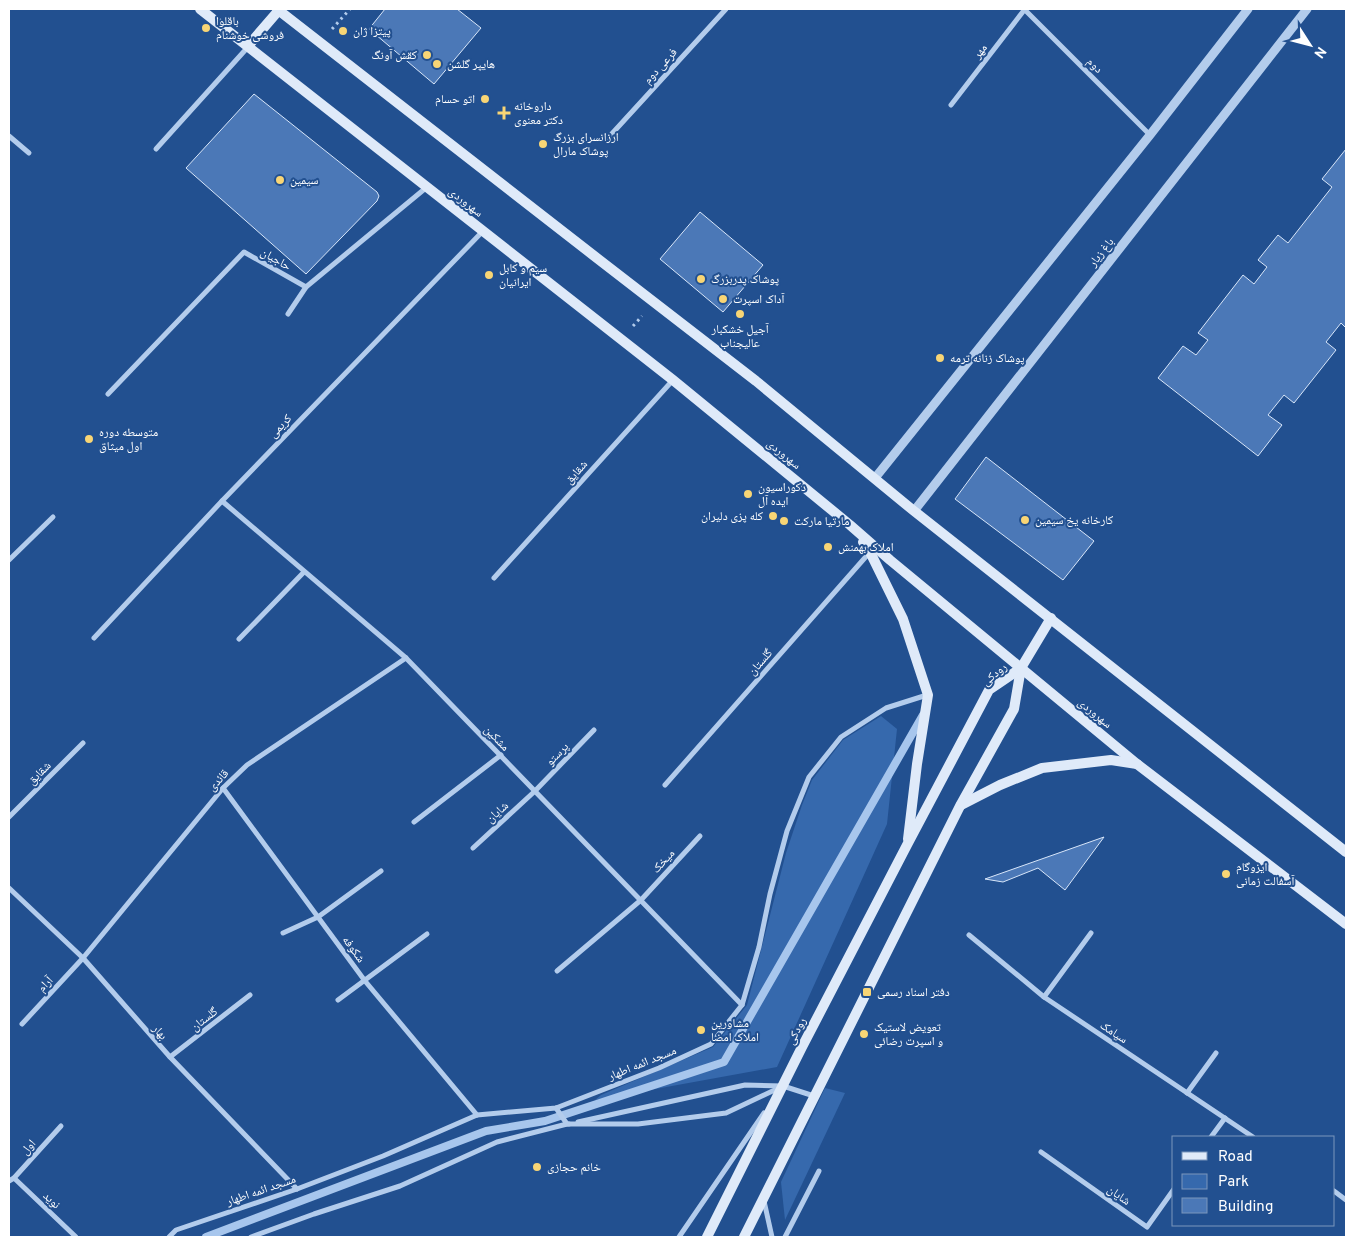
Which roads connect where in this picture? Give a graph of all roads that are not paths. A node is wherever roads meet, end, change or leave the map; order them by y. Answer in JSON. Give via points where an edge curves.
{"nodes":[{"id":1,"x":200,"y":9,"type":"edge"},
{"id":2,"x":278,"y":9,"type":"edge"},
{"id":3,"x":726,"y":9,"type":"edge"},
{"id":4,"x":1025,"y":9,"type":"edge"},
{"id":5,"x":1248,"y":9,"type":"edge"},
{"id":6,"x":1307,"y":9,"type":"edge"},
{"id":7,"x":248,"y":46,"type":"junction"},
{"id":8,"x":951,"y":105,"type":"dead end"},
{"id":9,"x":1150,"y":135,"type":"junction"},
{"id":10,"x":9,"y":136,"type":"edge"},
{"id":11,"x":608,"y":138,"type":"dead end"},
{"id":12,"x":156,"y":149,"type":"dead end"},
{"id":13,"x":29,"y":153,"type":"dead end"},
{"id":14,"x":427,"y":187,"type":"junction"},
{"id":15,"x":483,"y":230,"type":"junction"},
{"id":16,"x":306,"y":288,"type":"junction"},
{"id":17,"x":288,"y":314,"type":"dead end"},
{"id":18,"x":673,"y":380,"type":"junction"},
{"id":19,"x":108,"y":394,"type":"dead end"},
{"id":20,"x":875,"y":478,"type":"junction"},
{"id":21,"x":222,"y":501,"type":"junction"},
{"id":22,"x":914,"y":511,"type":"junction"},
{"id":23,"x":53,"y":517,"type":"dead end"},
{"id":24,"x":850,"y":525,"type":"junction"},
{"id":25,"x":870,"y":552,"type":"junction"},
{"id":26,"x":9,"y":560,"type":"edge"},
{"id":27,"x":304,"y":572,"type":"junction"},
{"id":28,"x":494,"y":578,"type":"dead end"},
{"id":29,"x":1050,"y":618,"type":"junction"},
{"id":30,"x":94,"y":638,"type":"dead end"},
{"id":31,"x":239,"y":639,"type":"dead end"},
{"id":32,"x":406,"y":658,"type":"junction"},
{"id":33,"x":1020,"y":668,"type":"junction"},
{"id":34,"x":928,"y":695,"type":"junction"},
{"id":35,"x":594,"y":730,"type":"dead end"},
{"id":36,"x":83,"y":743,"type":"dead end"},
{"id":37,"x":501,"y":755,"type":"junction"},
{"id":38,"x":1137,"y":764,"type":"junction"},
{"id":39,"x":665,"y":786,"type":"dead end"},
{"id":40,"x":223,"y":788,"type":"junction"},
{"id":41,"x":535,"y":791,"type":"junction"},
{"id":42,"x":960,"y":806,"type":"junction"},
{"id":43,"x":9,"y":817,"type":"edge"},
{"id":44,"x":414,"y":822,"type":"dead end"},
{"id":45,"x":700,"y":836,"type":"dead end"},
{"id":46,"x":907,"y":845,"type":"junction"},
{"id":47,"x":473,"y":848,"type":"dead end"},
{"id":48,"x":1346,"y":852,"type":"edge"},
{"id":49,"x":381,"y":871,"type":"dead end"},
{"id":50,"x":9,"y":888,"type":"edge"},
{"id":51,"x":641,"y":900,"type":"junction"},
{"id":52,"x":318,"y":917,"type":"junction"},
{"id":53,"x":1346,"y":924,"type":"edge"},
{"id":54,"x":1091,"y":932,"type":"dead end"},
{"id":55,"x":283,"y":934,"type":"dead end"},
{"id":56,"x":427,"y":934,"type":"dead end"},
{"id":57,"x":969,"y":936,"type":"dead end"},
{"id":58,"x":83,"y":958,"type":"junction"},
{"id":59,"x":557,"y":971,"type":"dead end"},
{"id":60,"x":365,"y":981,"type":"junction"},
{"id":61,"x":250,"y":996,"type":"dead end"},
{"id":62,"x":1044,"y":997,"type":"junction"},
{"id":63,"x":338,"y":1000,"type":"dead end"},
{"id":64,"x":742,"y":1005,"type":"junction"},
{"id":65,"x":22,"y":1024,"type":"dead end"},
{"id":66,"x":1216,"y":1053,"type":"dead end"},
{"id":67,"x":170,"y":1057,"type":"junction"},
{"id":68,"x":783,"y":1086,"type":"junction"},
{"id":69,"x":1187,"y":1093,"type":"junction"},
{"id":70,"x":814,"y":1096,"type":"junction"},
{"id":71,"x":557,"y":1109,"type":"junction"},
{"id":72,"x":477,"y":1115,"type":"junction"},
{"id":73,"x":1225,"y":1118,"type":"junction"},
{"id":74,"x":566,"y":1123,"type":"junction"},
{"id":75,"x":61,"y":1126,"type":"dead end"},
{"id":76,"x":1212,"y":1136,"type":"edge"},
{"id":77,"x":1252,"y":1136,"type":"edge"},
{"id":78,"x":1041,"y":1152,"type":"dead end"},
{"id":79,"x":819,"y":1171,"type":"dead end"},
{"id":80,"x":11,"y":1179,"type":"edge"},
{"id":81,"x":297,"y":1188,"type":"junction"},
{"id":82,"x":1335,"y":1192,"type":"edge"},
{"id":83,"x":1172,"y":1193,"type":"edge"},
{"id":84,"x":763,"y":1199,"type":"junction"},
{"id":85,"x":1346,"y":1200,"type":"edge"},
{"id":86,"x":76,"y":1237,"type":"edge"},
{"id":87,"x":169,"y":1237,"type":"edge"},
{"id":88,"x":251,"y":1237,"type":"edge"},
{"id":89,"x":679,"y":1237,"type":"edge"},
{"id":90,"x":707,"y":1237,"type":"edge"},
{"id":91,"x":744,"y":1237,"type":"edge"},
{"id":92,"x":772,"y":1237,"type":"edge"},
{"id":93,"x":785,"y":1237,"type":"edge"}],
"edges":[{"from":1,"to":7,"type":"main road","name":"سهروردی"},
{"from":2,"to":7,"type":"main road"},
{"from":2,"to":20,"type":"main road","via":[[756,381]]},
{"from":3,"to":11,"type":"street","name":"فرعی دوم"},
{"from":4,"to":8,"type":"street","name":"مهر"},
{"from":4,"to":9,"type":"street","name":"دوم"},
{"from":5,"to":9,"type":"street"},
{"from":6,"to":22,"type":"street","name":"باغ زیار"},
{"from":7,"to":12,"type":"street"},
{"from":7,"to":14,"type":"main road","name":"سهروردی"},
{"from":9,"to":20,"type":"street"},
{"from":10,"to":13,"type":"street"},
{"from":14,"to":15,"type":"main road","name":"سهروردی"},
{"from":14,"to":16,"type":"street"},
{"from":15,"to":18,"type":"main road","name":"سهروردی"},
{"from":15,"to":21,"type":"street","name":"کریمی"},
{"from":16,"to":17,"type":"street"},
{"from":16,"to":19,"type":"street","name":"حاجیان","via":[[244,252]]},
{"from":18,"to":24,"type":"main road","name":"سهروردی"},
{"from":18,"to":28,"type":"street","name":"شقایق"},
{"from":20,"to":22,"type":"main road"},
{"from":21,"to":27,"type":"street","name":"مشکین"},
{"from":21,"to":30,"type":"street","name":"کریمی"},
{"from":22,"to":29,"type":"main road"},
{"from":23,"to":26,"type":"street"},
{"from":24,"to":25,"type":"main road"},
{"from":24,"to":33,"type":"main road","name":"سهروردی"},
{"from":25,"to":34,"type":"main road","via":[[903,619]]},
{"from":25,"to":39,"type":"street","name":"گلستان"},
{"from":27,"to":31,"type":"street"},
{"from":27,"to":32,"type":"street","name":"مشکین"},
{"from":29,"to":33,"type":"main road"},
{"from":29,"to":48,"type":"main road"},
{"from":32,"to":37,"type":"street","name":"مشکین"},
{"from":32,"to":40,"type":"street","name":"قائدی","via":[[247,764]]},
{"from":33,"to":38,"type":"main road","name":"سهروردی"},
{"from":33,"to":42,"type":"main road","name":"رودکی","via":[[1014,708]]},
{"from":33,"to":46,"type":"main road","name":"رودکی","via":[[989,690]]},
{"from":34,"to":46,"type":"main road"},
{"from":34,"to":64,"type":"street","name":"مسجد ائمه اطهار","via":[[886,708],[841,737],[809,777],[787,831]]},
{"from":35,"to":41,"type":"street","name":"پرستو"},
{"from":36,"to":43,"type":"street","name":"شقایق"},
{"from":37,"to":41,"type":"street","name":"مشکین"},
{"from":37,"to":44,"type":"street"},
{"from":38,"to":42,"type":"main road","via":[[1111,760],[1042,768]]},
{"from":38,"to":53,"type":"main road","name":"سهروردی"},
{"from":40,"to":52,"type":"street","name":"شکوفه"},
{"from":40,"to":58,"type":"street","name":"قائدی"},
{"from":41,"to":47,"type":"street","name":"شایان"},
{"from":41,"to":51,"type":"street","name":"مشکین"},
{"from":42,"to":70,"type":"main road","name":"رودکی"},
{"from":45,"to":51,"type":"street","name":"میخک"},
{"from":46,"to":68,"type":"main road","name":"رودکی"},
{"from":49,"to":52,"type":"street"},
{"from":50,"to":58,"type":"street","name":"بهار"},
{"from":51,"to":59,"type":"street"},
{"from":51,"to":64,"type":"street","name":"مشکین"},
{"from":52,"to":55,"type":"street"},
{"from":52,"to":60,"type":"street","name":"شکوفه"},
{"from":54,"to":62,"type":"street"},
{"from":56,"to":60,"type":"street"},
{"from":57,"to":62,"type":"street","name":"سیامک"},
{"from":58,"to":65,"type":"street","name":"آرام"},
{"from":58,"to":67,"type":"street","name":"بهار"},
{"from":60,"to":63,"type":"street"},
{"from":60,"to":72,"type":"street","name":"شکوفه"},
{"from":61,"to":67,"type":"street","name":"گلستان"},
{"from":62,"to":69,"type":"street","name":"سیامک"},
{"from":64,"to":71,"type":"street","name":"مسجد ائمه اطهار","via":[[711,1044]]},
{"from":66,"to":69,"type":"street"},
{"from":67,"to":81,"type":"street","name":"بهار"},
{"from":68,"to":70,"type":"street"},
{"from":68,"to":74,"type":"street","via":[[745,1085]]},
{"from":68,"to":74,"type":"street","via":[[726,1113],[638,1124]]},
{"from":68,"to":89,"type":"street"},
{"from":68,"to":90,"type":"main road","name":"رودکی"},
{"from":69,"to":73,"type":"street","name":"سیامک"},
{"from":70,"to":84,"type":"main road","name":"رودکی"},
{"from":71,"to":72,"type":"street","name":"مسجد ائمه اطهار"},
{"from":71,"to":74,"type":"street"},
{"from":72,"to":81,"type":"street","name":"مسجد ائمه اطهار","via":[[384,1156]]},
{"from":73,"to":76,"type":"street"},
{"from":73,"to":77,"type":"street","name":"سیامک"},
{"from":74,"to":88,"type":"street","via":[[497,1142],[400,1186]]},
{"from":75,"to":80,"type":"street","name":"اول"},
{"from":78,"to":83,"type":"street","name":"شایان","via":[[1147,1227]]},
{"from":79,"to":93,"type":"street"},
{"from":80,"to":86,"type":"street","name":"نوید"},
{"from":81,"to":87,"type":"street","name":"مسجد ائمه اطهار","via":[[176,1230]]},
{"from":82,"to":85,"type":"street"},
{"from":84,"to":91,"type":"main road","name":"رودکی"},
{"from":84,"to":92,"type":"street"}]}
